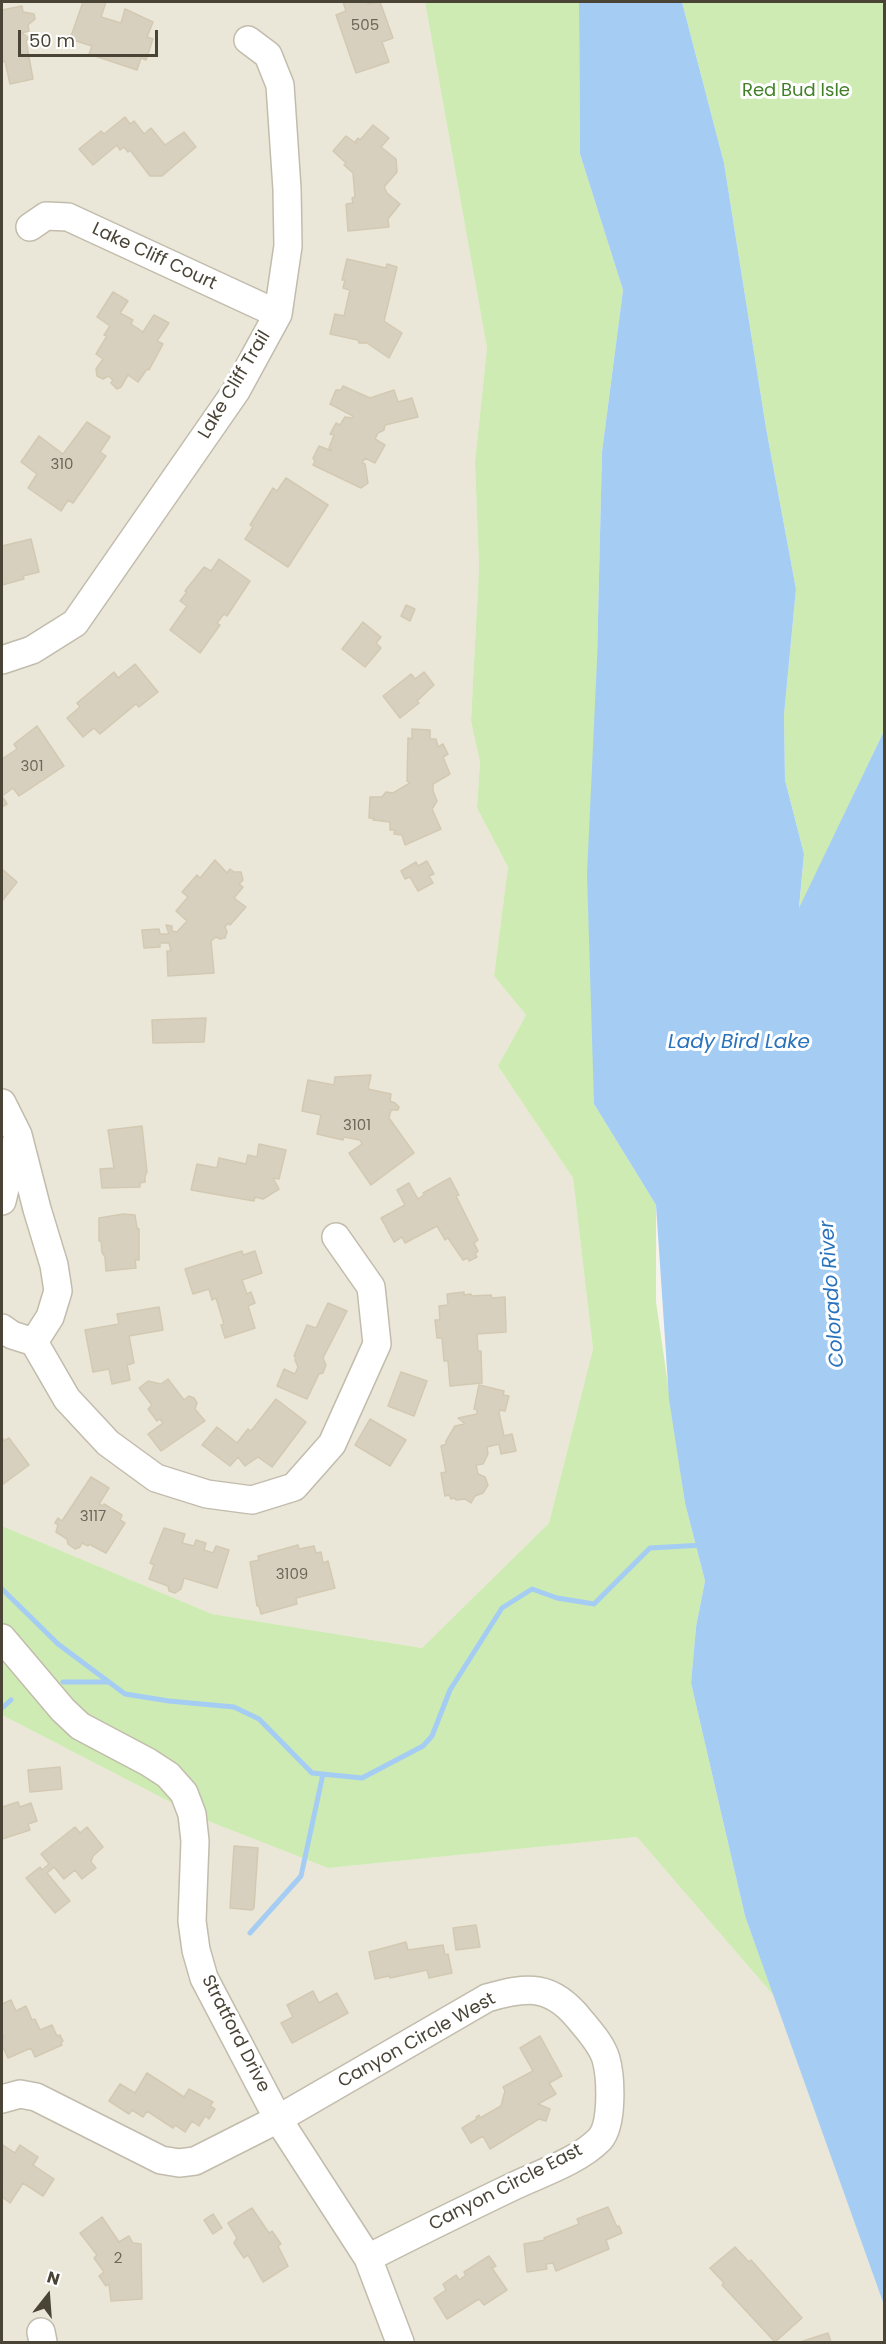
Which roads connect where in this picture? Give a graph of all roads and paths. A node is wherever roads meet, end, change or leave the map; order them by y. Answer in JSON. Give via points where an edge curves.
{"nodes":[{"id":1,"x":248,"y":40,"type":"dead end"},
{"id":2,"x":30,"y":227,"type":"dead end"},
{"id":3,"x":278,"y":314,"type":"junction"},
{"id":4,"x":2,"y":660,"type":"edge"},
{"id":5,"x":2,"y":1102,"type":"edge"},
{"id":6,"x":18,"y":1135,"type":"junction"},
{"id":7,"x":2,"y":1202,"type":"edge"},
{"id":8,"x":336,"y":1237,"type":"dead end"},
{"id":9,"x":2,"y":1328,"type":"edge"},
{"id":10,"x":34,"y":1342,"type":"junction"},
{"id":11,"x":2,"y":1638,"type":"edge"},
{"id":12,"x":606,"y":2057,"type":"joint"},
{"id":13,"x":2,"y":2099,"type":"edge"},
{"id":14,"x":278,"y":2119,"type":"junction"},
{"id":15,"x":368,"y":2258,"type":"junction"},
{"id":16,"x":400,"y":2343,"type":"edge"}],
"edges":[{"from":1,"to":3,"type":"street","name":"Lake Cliff Trail","via":[[268,55],[280,85],[288,246]]},
{"from":2,"to":3,"type":"street","name":"Lake Cliff Court","via":[[46,216],[68,217]]},
{"from":3,"to":4,"type":"street","name":"Lake Cliff Trail","via":[[236,391],[75,623],[32,650]]},
{"from":5,"to":6,"type":"street"},
{"from":6,"to":7,"type":"street"},
{"from":6,"to":10,"type":"street","via":[[58,1292],[50,1317]]},
{"from":8,"to":10,"type":"street","via":[[370,1287],[377,1344],[332,1444],[294,1487],[252,1500],[207,1494],[156,1478],[108,1443],[67,1399]]},
{"from":9,"to":10,"type":"street"},
{"from":11,"to":14,"type":"street","name":"Stratford Drive","via":[[80,1726],[148,1762],[168,1775],[184,1793],[192,1814],[195,1841],[192,1912],[204,1978]]},
{"from":12,"to":14,"type":"street","name":"Canyon Circle West","via":[[577,2016],[550,1993],[526,1989],[507,1992],[487,1998]]},
{"from":12,"to":15,"type":"street","name":"Canyon Circle East","via":[[609,2114],[601,2138],[572,2158]]},
{"from":13,"to":14,"type":"street","name":"Canyon Circle West","via":[[20,2094],[36,2097],[161,2160],[178,2163],[195,2161]]},
{"from":14,"to":15,"type":"street","name":"Stratford Drive"},
{"from":15,"to":16,"type":"street","name":"Stratford Drive"}]}
